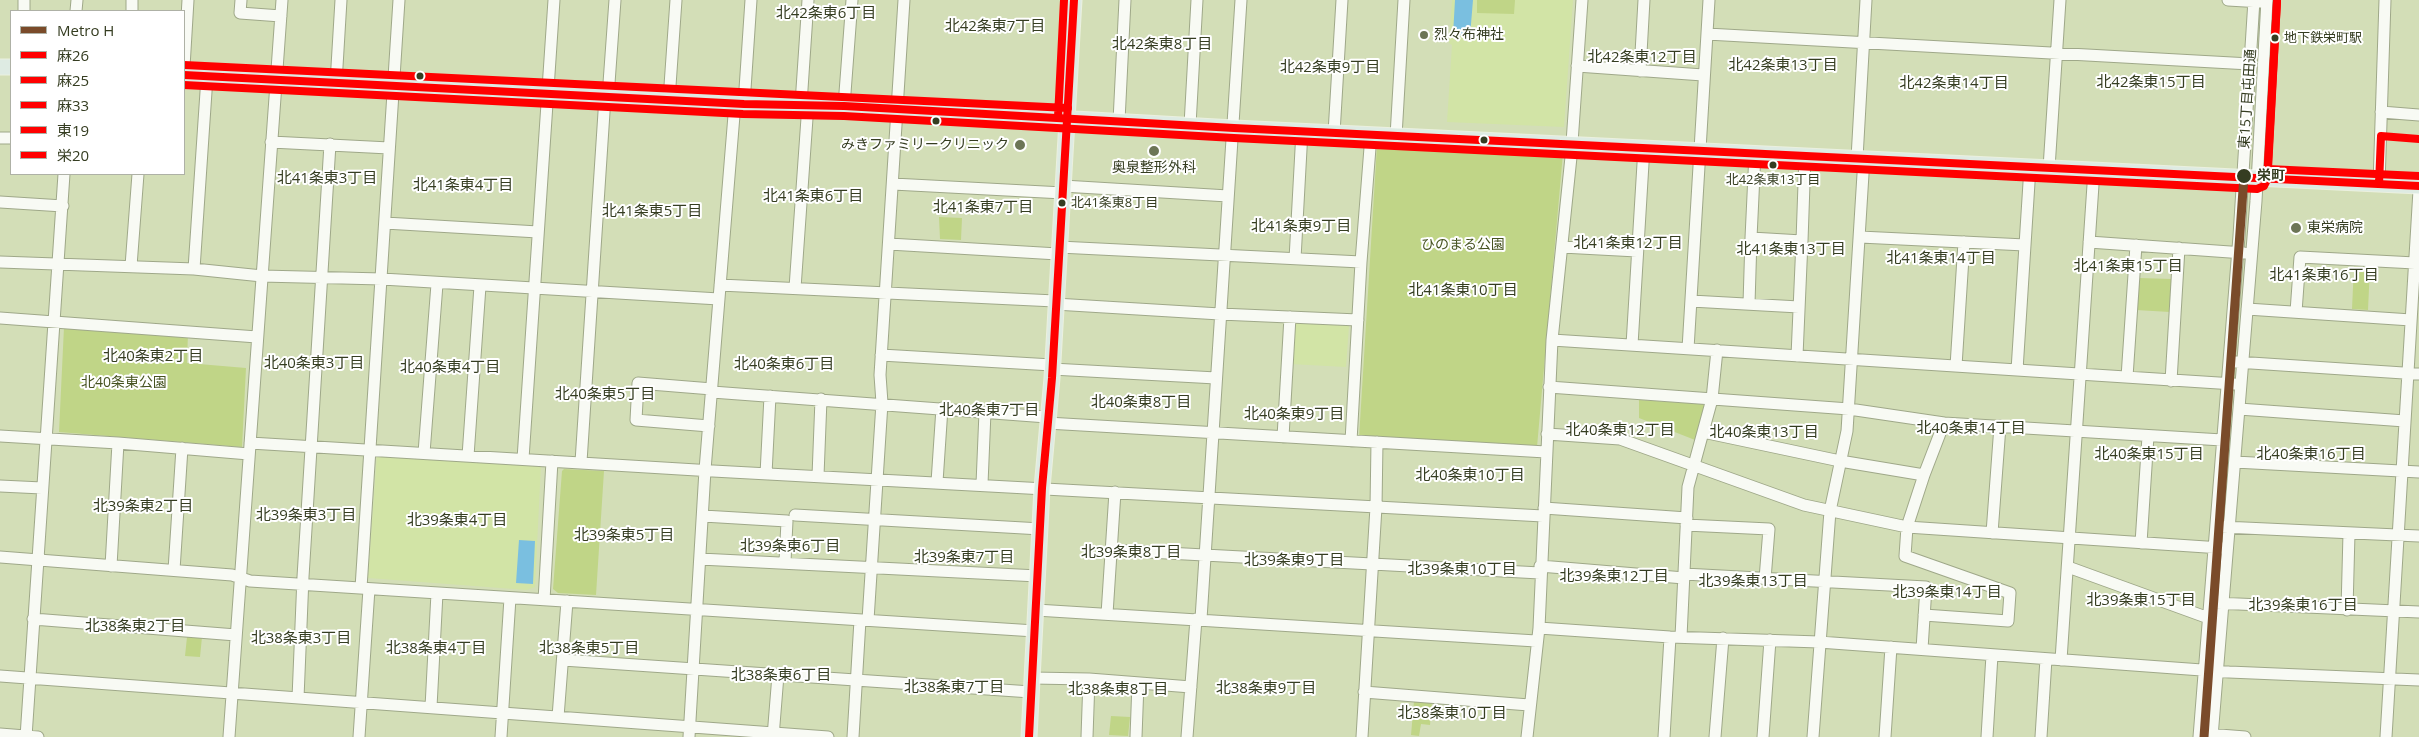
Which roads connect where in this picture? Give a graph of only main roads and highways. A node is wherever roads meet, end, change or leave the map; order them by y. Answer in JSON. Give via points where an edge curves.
{"nodes":[{"id":1,"x":1074,"y":0,"type":"edge"},
{"id":2,"x":185,"y":76,"type":"edge"},
{"id":3,"x":1068,"y":118,"type":"junction"},
{"id":4,"x":2419,"y":186,"type":"edge"},
{"id":5,"x":1029,"y":737,"type":"edge"}],
"edges":[{"from":1,"to":3,"type":"main road"},
{"from":2,"to":3,"type":"main road"},
{"from":3,"to":4,"type":"main road"},
{"from":3,"to":5,"type":"main road","via":[[1042,488]]}]}
